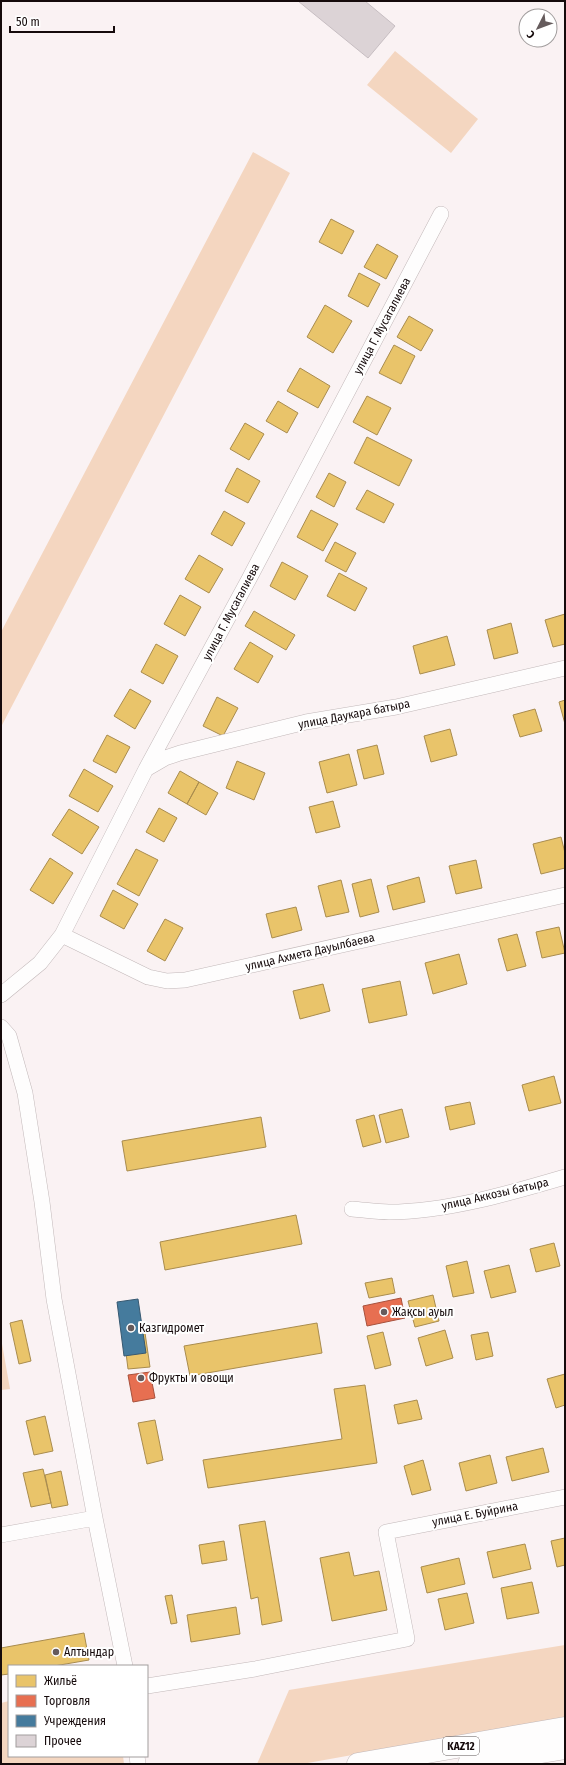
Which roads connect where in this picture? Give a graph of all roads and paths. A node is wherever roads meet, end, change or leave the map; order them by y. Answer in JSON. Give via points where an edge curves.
{"nodes":[{"id":1,"x":441,"y":214,"type":"dead end"},
{"id":2,"x":565,"y":668,"type":"edge"},
{"id":3,"x":146,"y":769,"type":"junction"},
{"id":4,"x":565,"y":895,"type":"edge"},
{"id":5,"x":62,"y":935,"type":"junction"},
{"id":6,"x":1,"y":995,"type":"edge"},
{"id":7,"x":1,"y":1026,"type":"edge"},
{"id":8,"x":565,"y":1176,"type":"edge"},
{"id":9,"x":352,"y":1209,"type":"dead end"},
{"id":10,"x":565,"y":1497,"type":"edge"},
{"id":11,"x":95,"y":1518,"type":"junction"},
{"id":12,"x":1,"y":1535,"type":"edge"},
{"id":13,"x":125,"y":1665,"type":"edge"},
{"id":14,"x":148,"y":1686,"type":"edge"},
{"id":15,"x":565,"y":1728,"type":"edge"},
{"id":16,"x":565,"y":1748,"type":"edge"},
{"id":17,"x":358,"y":1764,"type":"edge"},
{"id":18,"x":469,"y":1764,"type":"edge"}],
"edges":[{"from":1,"to":3,"type":"street","name":"улица Г. Мусагалиева"},
{"from":2,"to":3,"type":"street","name":"улица Даукара батыра","via":[[396,707],[306,722],[180,753]]},
{"from":3,"to":5,"type":"street","name":"улица Г. Мусагалиева"},
{"from":4,"to":5,"type":"street","name":"улица Ахмета Дауылбаева","via":[[185,980],[168,981],[148,977]]},
{"from":5,"to":6,"type":"street","name":"улица Г. Мусагалиева","via":[[40,963]]},
{"from":7,"to":11,"type":"street","via":[[8,1036],[25,1093],[54,1299]]},
{"from":8,"to":9,"type":"street","name":"улица Аккозы батыра","via":[[493,1197],[435,1208],[390,1212]]},
{"from":10,"to":14,"type":"street","name":"улица Е. Буйрина","via":[[386,1532],[406,1639],[255,1669]]},
{"from":11,"to":12,"type":"street"},
{"from":11,"to":13,"type":"street"},
{"from":15,"to":17,"type":"main road","number":"KAZ12"},
{"from":16,"to":18,"type":"main road","number":"KAZ12"}]}
